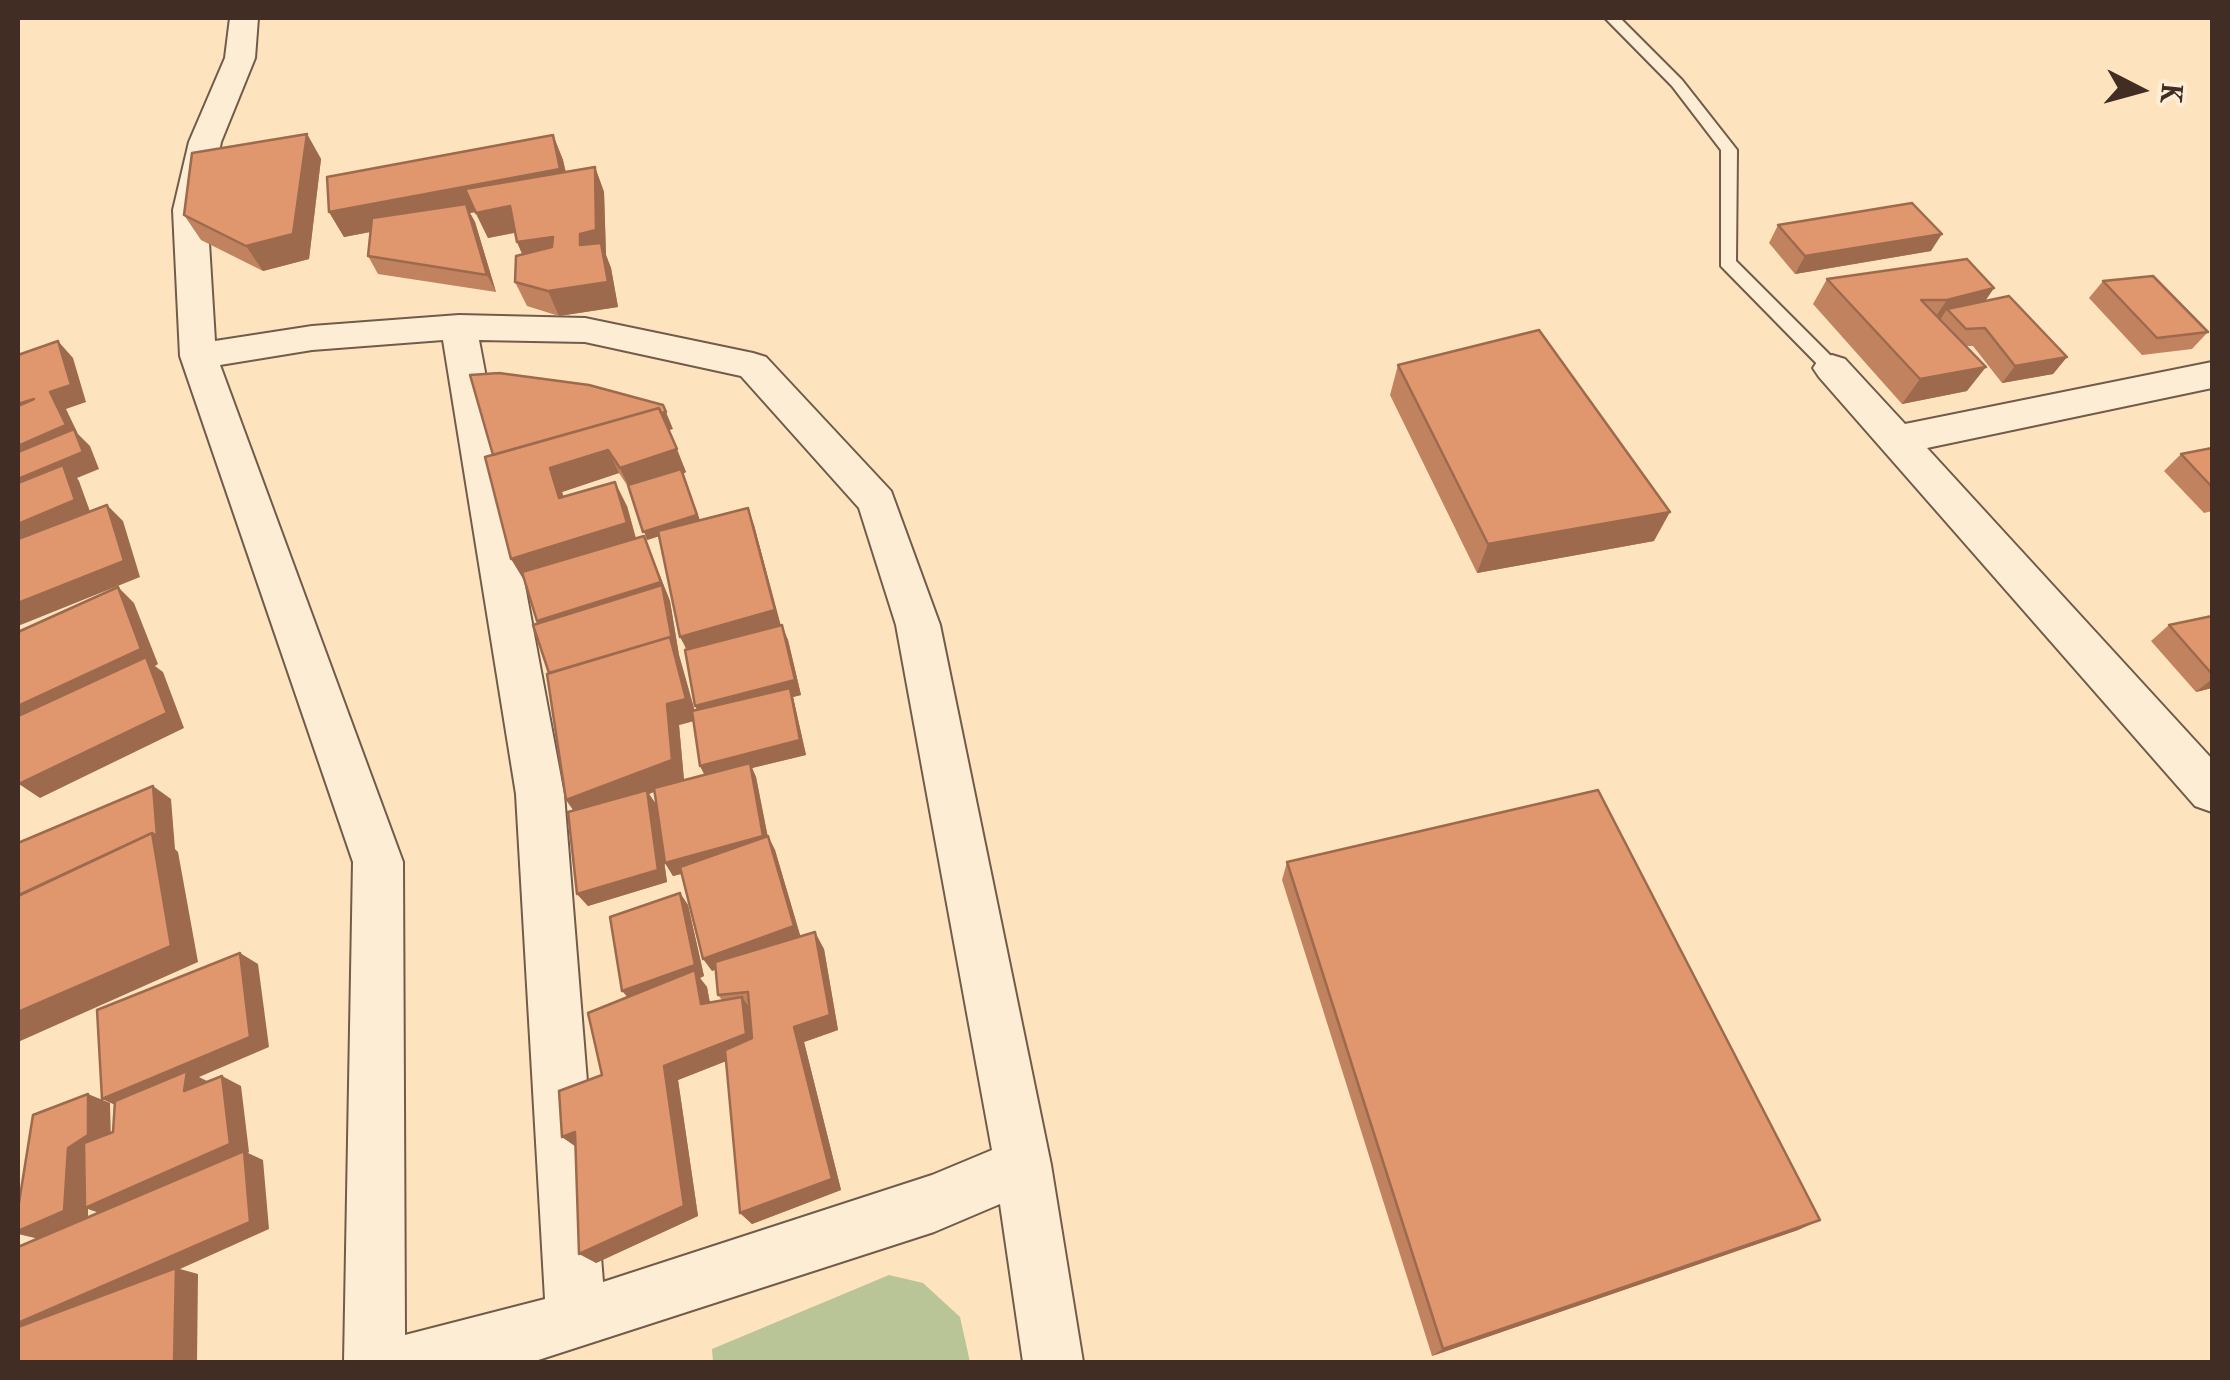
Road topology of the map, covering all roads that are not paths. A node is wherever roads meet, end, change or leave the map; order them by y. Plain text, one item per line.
1 (244, 18) edge
2 (1612, 18) edge
3 (459, 327) junction
4 (198, 356) junction
5 (1832, 368) joint
6 (2212, 375) edge
7 (1896, 440) junction
8 (2212, 791) edge
9 (1024, 1165) junction
10 (576, 1321) junction
11 (374, 1362) edge
12 (414, 1362) edge
13 (1053, 1362) edge

1 - 4 street
2 - 5 lane
3 - 4 street
3 - 9 street
3 - 10 street
4 - 11 street
5 - 7 street
6 - 7 street
7 - 8 street
9 - 10 street
9 - 13 street
10 - 12 street

